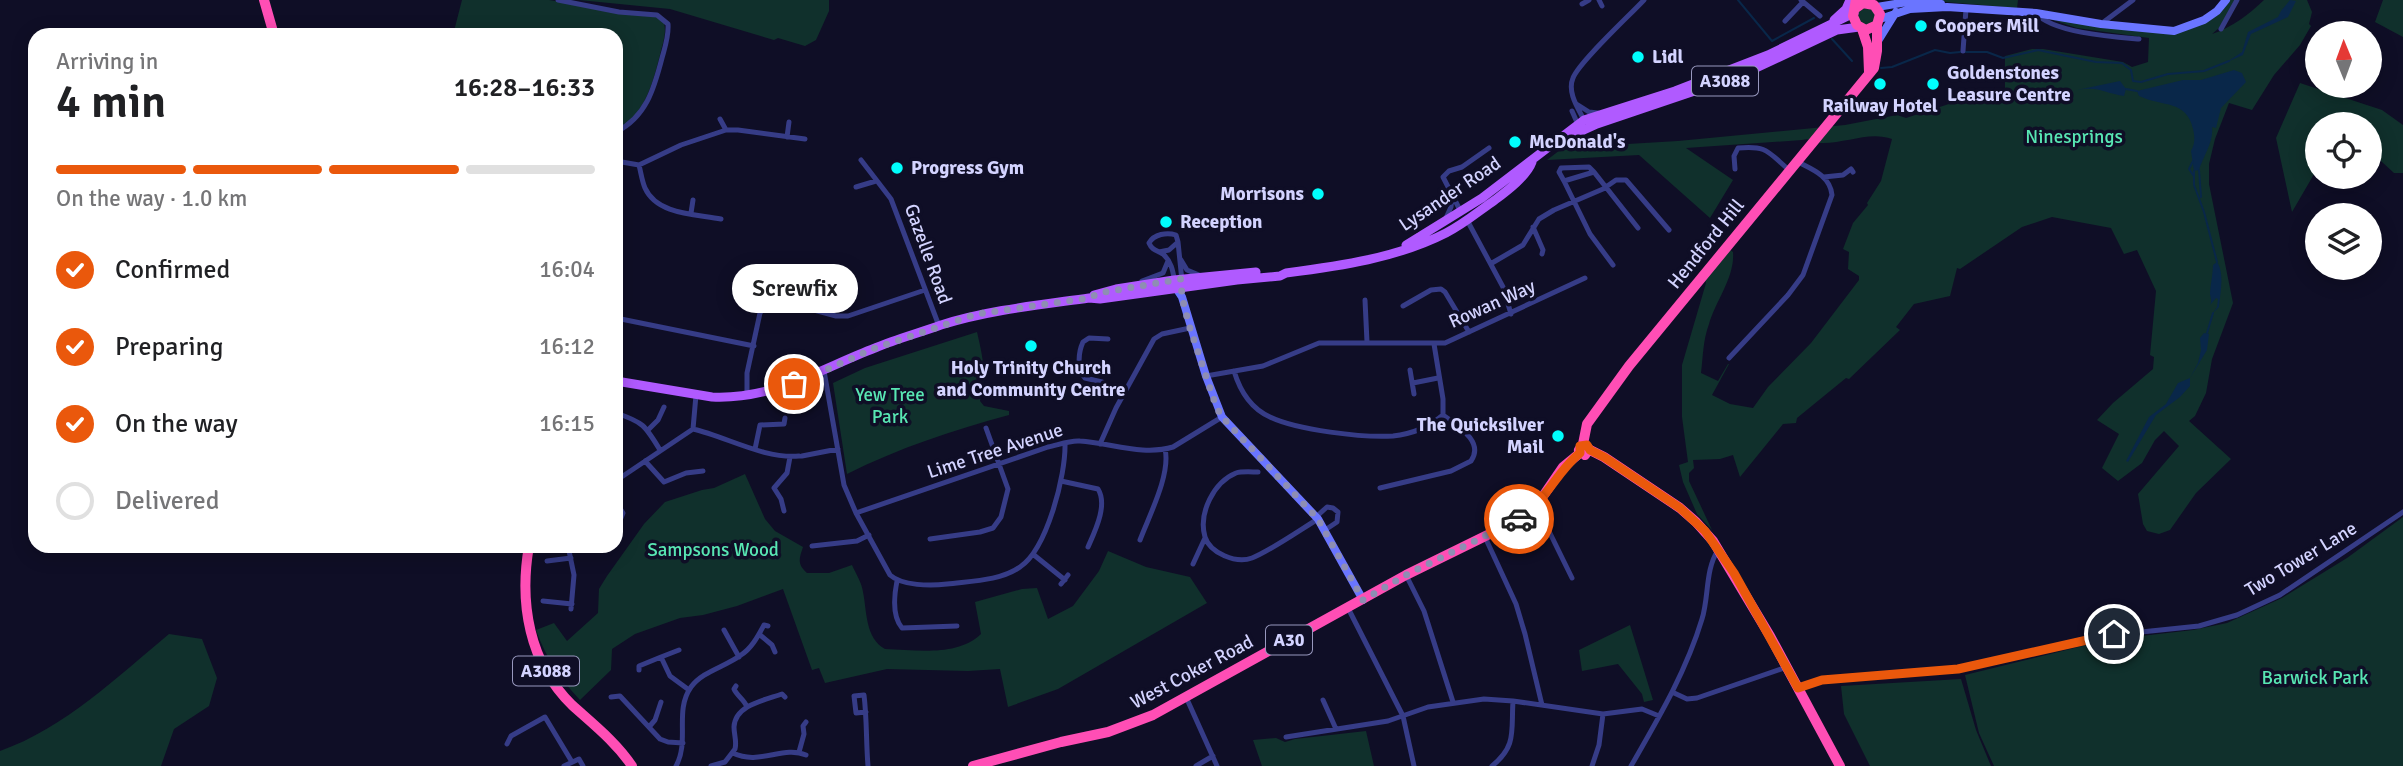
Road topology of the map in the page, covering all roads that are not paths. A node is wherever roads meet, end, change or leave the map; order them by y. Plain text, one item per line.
1 (264, 0) edge
2 (558, 0) edge
3 (1589, 0) edge
4 (1644, 0) edge
5 (2133, 0) edge
6 (2226, 0) edge
7 (2237, 0) edge
8 (1802, 1) edge
9 (1926, 2) edge
10 (1582, 4) dead end
11 (1874, 4) edge
12 (1854, 5) edge
13 (1966, 9) junction
14 (1896, 12) junction
15 (2036, 13) junction
16 (1779, 16) dead end
17 (1819, 16) dead end
18 (1879, 22) junction
19 (2101, 24) junction
20 (272, 28) edge
21 (1861, 28) junction
22 (2221, 29) dead end
23 (2139, 39) dead end
24 (1878, 41) junction
25 (1963, 51) dead end
26 (1869, 72) junction
27 (1575, 103) junction
28 (1607, 113) junction
29 (720, 119) dead end
30 (789, 122) dead end
31 (623, 128) edge
32 (1579, 129) junction
33 (726, 130) junction
34 (787, 137) junction
35 (805, 139) dead end
36 (1489, 148) dead end
37 (860, 160) dead end
38 (623, 163) edge
39 (1792, 165) junction
40 (639, 166) junction
41 (1735, 169) dead end
42 (1594, 172) junction
43 (1853, 172) dead end
44 (1824, 177) junction
45 (876, 181) junction
46 (1564, 181) junction
47 (856, 187) dead end
48 (1607, 187) junction
49 (1452, 195) junction
50 (693, 200) dead end
51 (1573, 202) junction
52 (691, 213) junction
53 (1464, 216) junction
54 (721, 219) dead end
55 (1440, 225) junction
56 (1533, 227) junction
57 (1638, 228) dead end
58 (1669, 230) dead end
59 (1178, 242) junction
60 (1158, 252) junction
61 (1542, 254) dead end
62 (1385, 255) junction
63 (1180, 257) junction
64 (1168, 260) junction
65 (1492, 263) junction
66 (1613, 265) dead end
67 (1286, 273) junction
68 (1204, 276) junction
69 (1585, 278) dead end
70 (1179, 286) junction
71 (1116, 289) junction
72 (925, 290) junction
73 (1089, 298) junction
74 (1364, 300) dead end
75 (1403, 306) dead end
76 (1511, 314) junction
77 (623, 319) edge
78 (939, 326) junction
79 (1190, 328) junction
80 (1469, 332) junction
81 (1104, 341) dead end
82 (1367, 342) junction
83 (1434, 344) junction
84 (754, 346) junction
85 (1729, 358) dead end
86 (1410, 370) dead end
87 (824, 371) junction
88 (1234, 371) junction
89 (1206, 376) junction
90 (1438, 378) junction
91 (623, 382) edge
92 (1413, 383) junction
93 (1124, 394) junction
94 (1414, 394) dead end
95 (696, 395) junction
96 (747, 396) junction
97 (664, 407) dead end
98 (1443, 415) junction
99 (623, 416) edge
100 (1222, 417) junction
101 (785, 424) dead end
102 (986, 428) dead end
103 (693, 429) junction
104 (648, 430) junction
105 (1065, 443) junction
106 (1100, 444) junction
107 (755, 449) junction
108 (838, 449) junction
109 (1165, 449) junction
110 (1584, 449) junction
111 (660, 450) junction
112 (790, 457) junction
113 (645, 461) junction
114 (1000, 463) junction
115 (704, 471) dead end
116 (1258, 472) dead end
117 (623, 474) edge
118 (1060, 481) junction
119 (664, 482) junction
120 (1380, 488) dead end
121 (667, 489) dead end
122 (1534, 508) junction
123 (784, 511) dead end
124 (2403, 512) edge
125 (623, 513) edge
126 (856, 513) junction
127 (630, 515) dead end
128 (1317, 518) junction
129 (1325, 530) junction
130 (869, 535) junction
131 (1485, 537) junction
132 (1205, 538) junction
133 (930, 539) dead end
134 (1140, 540) dead end
135 (812, 545) dead end
136 (1088, 547) dead end
137 (1718, 549) junction
138 (528, 553) edge
139 (570, 553) edge
140 (1034, 555) junction
141 (571, 558) junction
142 (547, 561) dead end
143 (1193, 564) dead end
144 (1406, 575) junction
145 (1572, 578) dead end
146 (1065, 580) dead end
147 (897, 581) junction
148 (1363, 600) junction
149 (543, 601) dead end
150 (1348, 608) junction
151 (764, 624) dead end
152 (957, 625) dead end
153 (724, 630) dead end
154 (759, 634) junction
155 (678, 650) dead end
156 (775, 652) dead end
157 (662, 657) junction
158 (739, 657) junction
159 (634, 660) dead end
160 (1787, 667) junction
161 (733, 688) dead end
162 (1798, 688) junction
163 (689, 690) junction
164 (1672, 692) junction
165 (783, 693) dead end
166 (611, 697) dead end
167 (1186, 697) junction
168 (1323, 700) dead end
169 (1513, 701) junction
170 (661, 702) dead end
171 (1453, 702) junction
172 (1542, 705) junction
173 (747, 707) junction
174 (866, 712) dead end
175 (1603, 715) junction
176 (1403, 716) junction
177 (1659, 716) junction
178 (802, 725) dead end
179 (649, 727) junction
180 (1336, 729) junction
181 (1286, 737) dead end
182 (683, 743) junction
183 (507, 744) dead end
184 (799, 752) junction
185 (733, 753) junction
186 (806, 755) dead end
187 (1213, 756) junction
188 (572, 762) junction
189 (677, 764) edge
190 (986, 765) edge
191 (1490, 765) edge
192 (564, 766) edge
193 (583, 766) edge
194 (632, 766) edge
195 (687, 766) edge
196 (711, 766) edge
197 (868, 766) edge
198 (973, 766) edge
199 (1196, 766) edge
200 (1217, 766) edge
201 (1414, 766) edge
202 (1592, 766) edge
203 (1631, 766) edge
204 (1840, 766) edge

1 - 20 highway
2 - 31 street
3 - 10 street
4 - 27 street
5 - 19 street
6 - 19 street
7 - 22 street
8 - 16 street
8 - 17 street
9 - 11 street
9 - 13 street
9 - 14 street
11 - 12 highway
11 - 18 highway
12 - 21 highway
12 - 28 main road, A3088
13 - 15 street
13 - 25 street
14 - 18 street
14 - 24 street
15 - 19 street
15 - 23 street
18 - 21 highway
18 - 24 highway, Hendford Hill / A30
21 - 26 highway
21 - 32 main road, A3088
24 - 26 highway, Hendford Hill / A30
26 - 39 highway, Hendford Hill / A30
27 - 28 street
27 - 32 street
27 - 32 street
28 - 32 main road, A3088
29 - 33 street
30 - 34 street
32 - 53 main road, Lysander Road / A3088
33 - 34 street
33 - 40 street
34 - 35 street
36 - 49 street
37 - 45 street, Gazelle Road
38 - 40 street
39 - 41 street
39 - 44 street
39 - 110 highway, Hendford Hill / A30
40 - 52 street
42 - 46 street
42 - 46 street
42 - 48 street
43 - 44 street
44 - 85 street
45 - 47 street
45 - 72 street, Gazelle Road
46 - 51 street
48 - 51 street
48 - 57 street
48 - 58 street
49 - 53 street
49 - 55 street
50 - 52 street
51 - 56 street
51 - 66 street
52 - 54 street
53 - 55 main road, Lysander Road / A3088
53 - 62 main road, Lysander Road / A3088
53 - 65 street
55 - 62 main road, Lysander Road / A3088
56 - 61 street
56 - 65 street
59 - 60 street
59 - 60 street
59 - 63 street
60 - 64 street
62 - 67 main road, Lysander Road / A3088
63 - 68 street
63 - 70 street
64 - 70 street
64 - 71 street
65 - 76 street
67 - 68 main road, Lysander Road / A3088
67 - 70 main road, Lysander Road / A3088
68 - 70 main road, Lysander Road / A3088
69 - 76 street, Rowan Way
70 - 71 main road, Lysander Road / A3088
70 - 73 main road, Lysander Road / A3088
70 - 79 street
71 - 73 main road, Lysander Road / A3088
72 - 78 street, Gazelle Road
72 - 84 street
73 - 78 main road, Lysander Road / A3088
74 - 82 street
75 - 80 street
76 - 80 street, Rowan Way
77 - 84 street
78 - 87 main road, Lysander Road / A3088
79 - 89 street
79 - 93 street
80 - 83 street, Rowan Way
81 - 93 street
82 - 83 street, Rowan Way
82 - 88 street, Rowan Way
83 - 90 street
84 - 96 street
86 - 92 street
87 - 96 main road, Lysander Road / A3088
87 - 108 street
88 - 89 street, Rowan Way
88 - 98 street
89 - 100 street
90 - 92 street
90 - 98 street
91 - 95 main road, Lysander Road / A3088
92 - 94 street
93 - 106 street
95 - 96 main road, Lysander Road / A3088
95 - 103 street
97 - 104 street
98 - 120 street
99 - 104 street
100 - 109 street, Lime Tree Avenue
100 - 128 street
101 - 107 street
102 - 114 street
103 - 107 street
103 - 111 street
104 - 111 street
105 - 106 street, Lime Tree Avenue
105 - 114 street, Lime Tree Avenue
105 - 118 street
106 - 109 street, Lime Tree Avenue
107 - 112 street
108 - 112 street
108 - 126 street
109 - 134 street
110 - 122 highway, West Coker Road / A30
110 - 137 highway
111 - 113 street
112 - 123 street
113 - 117 street
113 - 119 street
114 - 126 street, Lime Tree Avenue
114 - 133 street
115 - 119 street
116 - 132 street
118 - 136 street
118 - 140 street
119 - 121 street
122 - 131 highway, West Coker Road / A30
122 - 145 street
124 - 162 street, Two Tower Lane
125 - 127 street
126 - 130 street
128 - 129 street
128 - 129 street
128 - 132 street
129 - 148 street
130 - 135 street
130 - 147 street
131 - 144 highway, West Coker Road / A30
131 - 172 street
132 - 143 street
137 - 160 highway
137 - 164 street
138 - 194 highway, A3088
139 - 141 street
140 - 146 street
140 - 147 street
141 - 142 street
141 - 149 street
144 - 148 highway, West Coker Road / A30
144 - 171 street
147 - 152 street
148 - 150 highway, West Coker Road / A30
150 - 167 highway, West Coker Road / A30
150 - 176 street
151 - 154 street
153 - 158 street
154 - 156 street
154 - 158 street
155 - 157 street
157 - 159 street
157 - 163 street
158 - 163 street
160 - 162 highway
160 - 164 street
161 - 173 street
162 - 204 highway
163 - 182 street
164 - 177 street
165 - 173 street
166 - 179 street
167 - 187 street
167 - 190 highway, West Coker Road / A30
168 - 180 street
169 - 171 street
169 - 172 street
169 - 191 street
170 - 179 street
171 - 176 street
172 - 175 street
173 - 185 street
174 - 197 street
175 - 177 street
175 - 202 street
176 - 180 street
176 - 201 street
177 - 203 street
178 - 184 street
179 - 182 street
180 - 181 street
182 - 189 street
183 - 188 street
184 - 185 street
184 - 186 street
185 - 196 street
187 - 199 street
187 - 200 street
188 - 192 street
188 - 193 street
189 - 195 street
190 - 198 highway, West Coker Road / A30

